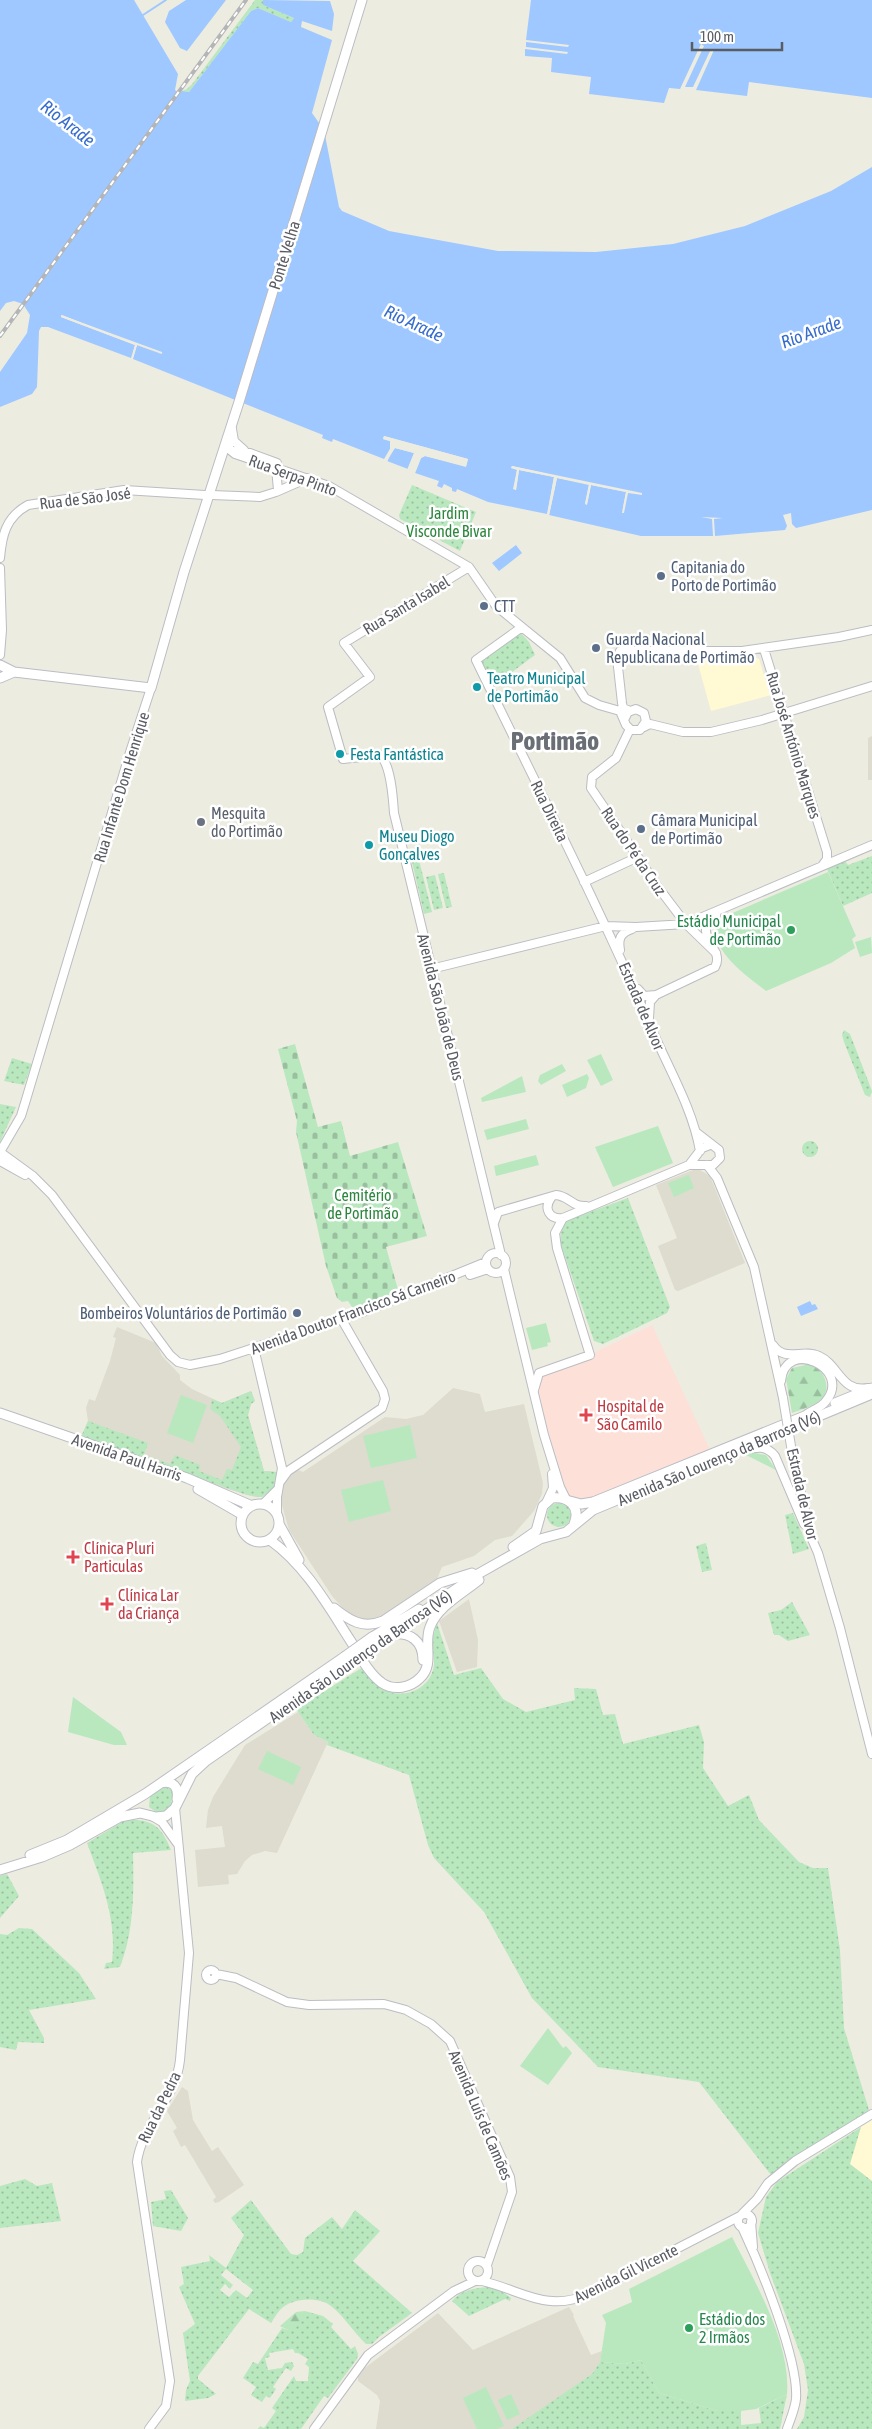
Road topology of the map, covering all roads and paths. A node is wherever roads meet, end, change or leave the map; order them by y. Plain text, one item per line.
1 (362, 0) edge
2 (233, 419) junction
3 (228, 438) junction
4 (232, 451) junction
5 (246, 455) junction
6 (218, 466) junction
7 (276, 468) junction
8 (291, 469) junction
9 (310, 478) junction
10 (290, 485) junction
11 (275, 492) junction
12 (395, 525) junction
13 (0, 558) edge
14 (469, 567) junction
15 (0, 568) edge
16 (522, 627) junction
17 (872, 630) edge
18 (764, 649) junction
19 (0, 650) edge
20 (0, 665) edge
21 (14, 672) junction
22 (0, 677) edge
23 (872, 686) edge
24 (151, 688) junction
25 (630, 711) junction
26 (783, 713) junction
27 (625, 718) junction
28 (644, 727) junction
29 (630, 729) junction
30 (383, 758) joint
31 (824, 841) junction
32 (872, 845) edge
33 (638, 857) junction
34 (845, 857) junction
35 (822, 866) junction
36 (584, 882) junction
37 (729, 908) junction
38 (686, 924) junction
39 (606, 926) junction
40 (636, 927) junction
41 (716, 953) junction
42 (622, 959) junction
43 (431, 968) junction
44 (630, 976) junction
45 (656, 995) junction
46 (653, 1032) junction
47 (696, 1131) junction
48 (710, 1145) junction
49 (0, 1152) edge
50 (700, 1153) junction
51 (0, 1161) edge
52 (718, 1161) junction
53 (689, 1165) junction
54 (706, 1165) junction
55 (717, 1178) junction
56 (45, 1188) junction
57 (551, 1198) junction
58 (569, 1201) junction
59 (489, 1204) junction
60 (595, 1204) junction
61 (498, 1212) junction
62 (564, 1218) junction
63 (495, 1230) junction
64 (497, 1254) junction
65 (487, 1266) junction
66 (502, 1271) junction
67 (343, 1321) junction
68 (772, 1343) junction
69 (254, 1350) junction
70 (525, 1355) junction
71 (528, 1367) junction
72 (541, 1372) junction
73 (781, 1385) junction
74 (872, 1388) edge
75 (533, 1394) junction
76 (872, 1394) edge
77 (0, 1413) edge
78 (798, 1418) junction
79 (0, 1419) edge
80 (544, 1435) junction
81 (732, 1453) junction
82 (281, 1461) junction
83 (297, 1465) junction
84 (279, 1485) junction
85 (568, 1500) junction
86 (547, 1502) junction
87 (263, 1504) junction
88 (252, 1506) junction
89 (277, 1514) junction
90 (541, 1514) junction
91 (243, 1515) junction
92 (279, 1524) junction
93 (571, 1528) junction
94 (562, 1533) junction
95 (811, 1537) junction
96 (270, 1540) junction
97 (510, 1555) junction
98 (472, 1573) junction
99 (334, 1608) junction
100 (392, 1634) junction
101 (373, 1641) junction
102 (345, 1661) junction
103 (872, 1754) edge
104 (160, 1783) junction
105 (145, 1794) junction
106 (176, 1806) junction
107 (150, 1815) junction
108 (177, 1844) junction
109 (0, 1864) edge
110 (0, 1870) edge
111 (189, 1975) junction
112 (872, 2114) edge
113 (757, 2199) junction
114 (741, 2215) junction
115 (751, 2221) junction
116 (741, 2227) junction
117 (719, 2228) junction
118 (494, 2244) junction
119 (753, 2251) junction
120 (478, 2261) junction
121 (487, 2265) junction
122 (468, 2272) junction
123 (481, 2279) junction
124 (454, 2291) junction
125 (149, 2429) edge
126 (314, 2429) edge
127 (787, 2429) edge

1 - 2 main road, Ponte Velha
2 - 3 main road, Rua Infante Dom Henrique
2 - 5 street
3 - 4 street
3 - 6 main road, Rua Infante Dom Henrique
4 - 5 street
4 - 6 street
5 - 7 street, Rua Serpa Pinto
5 - 8 street, Rua Serpa Pinto
6 - 24 main road, Rua Infante Dom Henrique
7 - 8 street
7 - 8 street, Rua Serpa Pinto
7 - 11 street
8 - 9 street, Rua Serpa Pinto
8 - 10 street
8 - 12 street, Rua Serpa Pinto
9 - 10 street, Rua de São José
9 - 12 street, Rua Serpa Pinto
10 - 11 street, Rua de São José
11 - 13 street, Rua de São José
12 - 14 street, Rua Serpa Pinto
14 - 16 street, Rua Serpa Pinto
14 - 30 street, Rua Santa Isabel
15 - 19 street
16 - 27 street, Rua Serpa Pinto
16 - 36 street, Rua Direita
17 - 18 street
18 - 25 street
18 - 26 street, Rua José António Marques
20 - 21 main road
20 - 22 main road
21 - 22 main road
21 - 24 main road
23 - 26 street
24 - 49 street, Rua Infante Dom Henrique
25 - 27 street
25 - 28 street
26 - 28 street
26 - 31 street, Rua José António Marques
27 - 29 street
28 - 29 street
29 - 33 street, Rua do Pé da Cruz
30 - 43 street, Avenida São João de Deus
31 - 34 street, Rua José António Marques
31 - 35 street, Rua José António Marques
32 - 34 street
33 - 36 street
33 - 38 street, Rua do Pé da Cruz
34 - 35 street
35 - 37 street
36 - 39 street, Estrada de Alvor
37 - 38 street
37 - 41 street
38 - 40 street
38 - 41 street, Rua do Pé da Cruz
39 - 40 street
39 - 42 street, Estrada de Alvor
39 - 43 street
40 - 42 street
41 - 45 street
42 - 44 street, Estrada de Alvor
43 - 59 street, Avenida São João de Deus
44 - 45 street
44 - 46 street, Estrada de Alvor
45 - 46 street
46 - 47 street, Estrada de Alvor
47 - 48 street
47 - 50 street
48 - 50 street
48 - 52 street
49 - 56 street, Avenida Doutor Francisco Sá Carneiro
50 - 53 street
50 - 54 street
51 - 56 street, Avenida Doutor Francisco Sá Carneiro
52 - 54 street
52 - 55 street
53 - 54 street
53 - 60 street
54 - 55 street
55 - 68 street, Estrada de Alvor
56 - 69 street, Avenida Doutor Francisco Sá Carneiro
57 - 58 street
57 - 61 street
57 - 62 street
58 - 60 street
58 - 62 street
59 - 61 street
59 - 63 street, Avenida São João de Deus
60 - 62 street
61 - 63 street
62 - 72 street
63 - 64 street, Avenida São João de Deus
64 - 65 street
64 - 66 street
65 - 66 street
65 - 67 street, Avenida Doutor Francisco Sá Carneiro
66 - 70 street
67 - 69 street, Avenida Doutor Francisco Sá Carneiro
67 - 83 street
68 - 73 street, Estrada de Alvor
68 - 74 street
69 - 82 street
70 - 71 street
70 - 72 street
71 - 72 street
71 - 75 street
72 - 75 street
73 - 78 street
73 - 95 street, Estrada de Alvor, bridge
74 - 78 main road, Avenida São Lourenço da Barrosa (V6)
75 - 80 street
76 - 81 main road, Avenida São Lourenço da Barrosa (V6)
77 - 88 main road, Avenida Paul Harris
78 - 85 main road, Avenida São Lourenço da Barrosa (V6)
79 - 91 main road, Avenida Paul Harris
80 - 85 street
80 - 86 street
81 - 93 main road, Avenida São Lourenço da Barrosa (V6)
81 - 95 street
82 - 83 street
82 - 84 street
83 - 84 street
84 - 87 street
84 - 89 street
85 - 86 main road, Avenida São Lourenço da Barrosa (V6)
85 - 93 main road
86 - 90 main road, Avenida São Lourenço da Barrosa (V6)
87 - 88 main road
87 - 89 main road
88 - 91 main road
89 - 92 main road
90 - 94 main road
90 - 98 main road, Avenida São Lourenço da Barrosa (V6)
91 - 96 main road
92 - 96 main road
92 - 99 main road
93 - 94 main road, Avenida São Lourenço da Barrosa (V6)
94 - 97 main road, Avenida São Lourenço da Barrosa (V6)
95 - 103 street, Estrada de Alvor
96 - 97 main road
97 - 100 main road, Avenida São Lourenço da Barrosa (V6)
98 - 99 main road
98 - 101 main road, Avenida São Lourenço da Barrosa (V6)
99 - 100 main road
100 - 101 main road, Avenida São Lourenço da Barrosa (V6)
101 - 102 main road, Avenida São Lourenço da Barrosa (V6), bridge
102 - 104 main road, Avenida São Lourenço da Barrosa (V6)
102 - 106 main road, Avenida São Lourenço da Barrosa (V6)
104 - 105 main road, Avenida São Lourenço da Barrosa (V6)
104 - 106 main road
105 - 107 main road
105 - 109 main road, Avenida São Lourenço da Barrosa (V6)
106 - 107 main road
106 - 108 street, Rua da Pedra
107 - 108 street
107 - 110 main road
108 - 111 street, Rua da Pedra
111 - 118 street, Avenida Luís de Camões
111 - 125 street, Rua da Pedra
112 - 113 street
113 - 114 street, Avenida Gil Vicente
113 - 115 street
114 - 115 street
114 - 116 street
114 - 117 street, Avenida Gil Vicente
115 - 116 street
115 - 119 street
116 - 117 street
116 - 119 street
117 - 123 street, Avenida Gil Vicente
118 - 120 street
118 - 121 street, Avenida Luís de Camões
119 - 127 street
120 - 121 street
120 - 122 street
121 - 123 street
122 - 123 street
122 - 124 street
123 - 124 street
124 - 126 street

